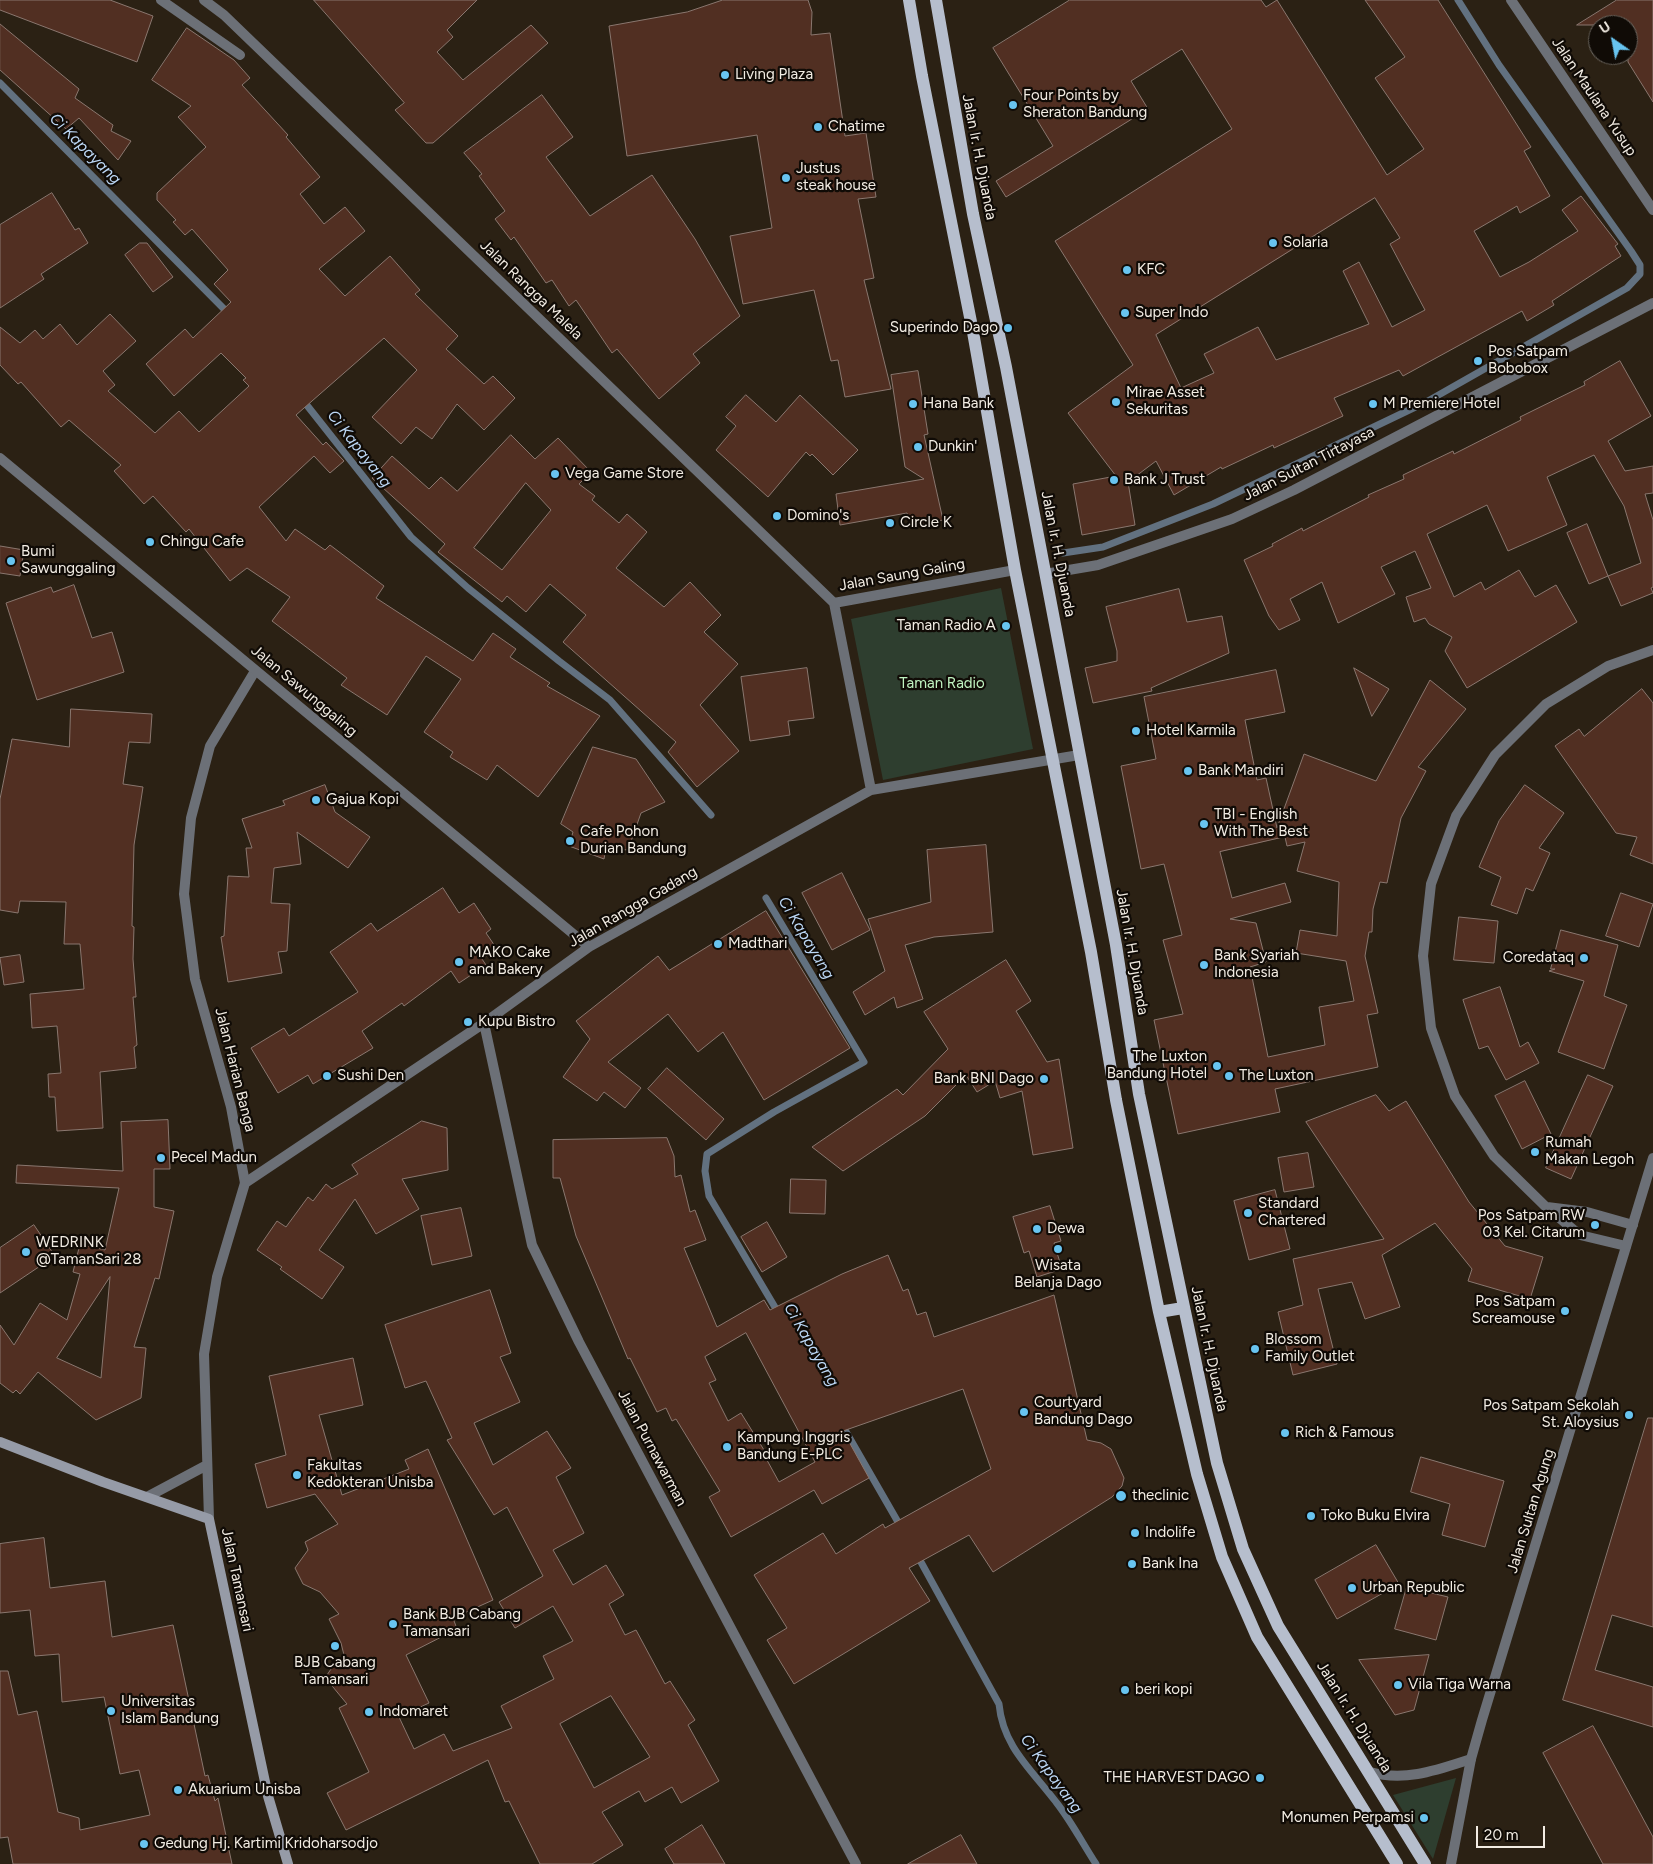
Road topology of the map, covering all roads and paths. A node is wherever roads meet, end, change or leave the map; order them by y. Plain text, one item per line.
1 (160, 0) edge
2 (204, 0) edge
3 (909, 0) edge
4 (936, 0) edge
5 (1511, 0) edge
6 (240, 55) dead end
7 (1653, 210) edge
8 (1653, 303) edge
9 (0, 458) edge
10 (1015, 570) junction
11 (1045, 574) junction
12 (834, 603) junction
13 (1653, 650) edge
14 (255, 671) junction
15 (1079, 754) junction
16 (1052, 759) junction
17 (871, 790) junction
18 (589, 947) junction
19 (484, 1023) junction
20 (1653, 1158) edge
21 (245, 1184) junction
22 (1546, 1207) junction
23 (1633, 1225) junction
24 (1626, 1246) junction
25 (1183, 1308) junction
26 (1159, 1312) junction
27 (0, 1442) edge
28 (207, 1465) junction
29 (147, 1497) junction
30 (209, 1519) junction
31 (1243, 1549) junction
32 (1222, 1557) junction
33 (1471, 1759) junction
34 (1370, 1772) junction
35 (288, 1864) edge
36 (856, 1864) edge
37 (1397, 1864) edge
38 (1425, 1864) edge
39 (1451, 1864) edge

1 - 6 street
2 - 12 street, Jalan Rangga Malela
3 - 10 main road
4 - 11 main road, Jalan Ir. H. Djuanda
5 - 7 street, Jalan Maulana Yusup
8 - 11 street, Jalan Sultan Tirtayasa
9 - 14 street, Jalan Sawunggaling
10 - 12 street, Jalan Saung Galing
10 - 16 main road
11 - 15 main road, Jalan Ir. H. Djuanda
12 - 17 street, Jalan Saung Galing
13 - 22 street
14 - 18 street, Jalan Sawunggaling
14 - 21 street, Jalan Harian Banga
15 - 16 street, Jalan Rangga Gadang
15 - 25 main road, Jalan Ir. H. Djuanda
16 - 17 street, Jalan Rangga Gadang
16 - 26 main road
17 - 18 street, Jalan Rangga Gadang
18 - 19 street, Jalan Rangga Gadang
19 - 21 street, Jalan Rangga Gadang
19 - 36 street, Jalan Purnawarman
20 - 23 street, Jalan Sultan Agung
21 - 28 street, Jalan Harian Banga
22 - 23 street
22 - 24 street
23 - 24 street, Jalan Sultan Agung
24 - 33 street, Jalan Sultan Agung
25 - 26 main road
25 - 31 main road, Jalan Ir. H. Djuanda
26 - 32 main road
27 - 29 main road, Jalan Tamansari
28 - 29 street
28 - 30 street, Jalan Harian Banga
29 - 30 main road, Jalan Tamansari
30 - 35 main road, Jalan Tamansari
31 - 32 main road
31 - 34 main road, Jalan Ir. H. Djuanda
32 - 37 main road
33 - 34 street
33 - 39 street, Jalan Sultan Agung
34 - 38 main road, Jalan Ir. H. Djuanda

